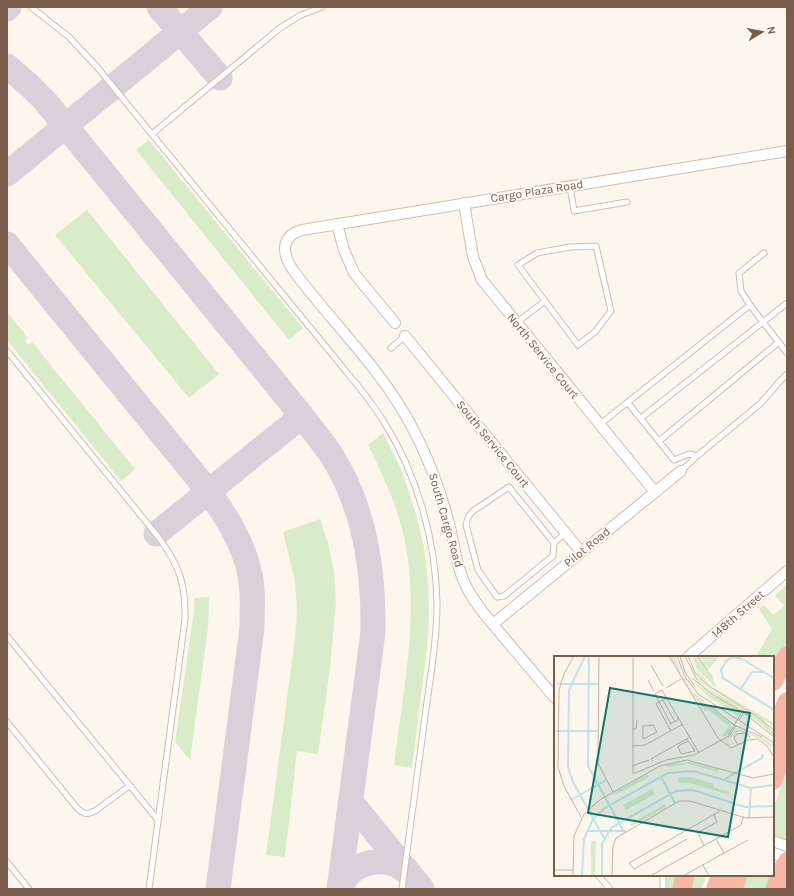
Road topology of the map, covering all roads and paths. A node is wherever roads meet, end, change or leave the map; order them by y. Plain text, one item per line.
1 (31, 7) edge
2 (322, 7) edge
3 (152, 134) junction
4 (787, 151) edge
5 (570, 186) junction
6 (626, 202) dead end
7 (464, 203) junction
8 (337, 224) junction
9 (289, 237) joint
10 (764, 253) dead end
11 (545, 301) junction
12 (787, 303) edge
13 (750, 305) junction
14 (763, 322) junction
15 (516, 323) junction
16 (395, 324) dead end
17 (405, 336) joint
18 (779, 342) junction
19 (391, 348) dead end
20 (7, 351) edge
21 (787, 353) edge
22 (787, 374) edge
23 (628, 403) junction
24 (641, 418) junction
25 (599, 426) junction
26 (659, 441) junction
27 (697, 456) junction
28 (681, 470) joint
29 (654, 492) junction
30 (565, 533) junction
31 (554, 543) junction
32 (581, 552) junction
33 (787, 571) edge
34 (493, 624) junction
35 (7, 636) edge
36 (689, 656) edge
37 (787, 656) edge
38 (774, 679) edge
39 (554, 697) edge
40 (787, 702) edge
41 (7, 722) edge
42 (774, 736) edge
43 (787, 742) edge
44 (774, 777) edge
45 (129, 786) junction
46 (158, 820) junction
47 (781, 856) edge
48 (7, 862) edge
49 (599, 876) edge
50 (663, 876) edge
51 (685, 876) edge
52 (721, 876) edge
53 (738, 876) edge
54 (29, 889) edge
55 (149, 889) edge
56 (402, 889) edge
57 (610, 889) edge
58 (663, 889) edge
59 (682, 889) edge
60 (716, 889) edge
61 (733, 889) edge
62 (775, 889) edge

1 - 3 lane
2 - 3 lane
3 - 56 lane
4 - 5 street, Cargo Plaza Road
5 - 6 lane
5 - 7 street, Cargo Plaza Road
7 - 8 street, Cargo Plaza Road
7 - 15 street, North Service Court
8 - 9 street, Cargo Plaza Road
8 - 16 street
9 - 34 street, South Cargo Road
10 - 13 lane
11 - 11 lane
11 - 15 lane
12 - 14 lane
13 - 14 lane
13 - 23 lane
14 - 18 lane
14 - 24 lane
15 - 25 street, North Service Court
17 - 19 lane
17 - 30 street, South Service Court
18 - 21 lane
18 - 26 lane
20 - 46 lane
22 - 27 lane
23 - 24 lane
23 - 25 lane
24 - 26 lane
25 - 29 street, North Service Court
26 - 27 lane
27 - 28 lane
28 - 29 street, Pilot Road
29 - 32 street, Pilot Road
30 - 31 lane
30 - 32 street, South Service Court
31 - 31 lane
32 - 34 street, Pilot Road
33 - 36 street, 148th Street
34 - 39 street, South Cargo Road
35 - 45 lane
37 - 38 highway
40 - 42 highway
41 - 45 lane
43 - 44 highway
45 - 46 lane
46 - 55 lane
47 - 62 highway
48 - 54 lane
49 - 57 lane
50 - 58 lane
51 - 59 highway
52 - 60 highway
53 - 61 highway

